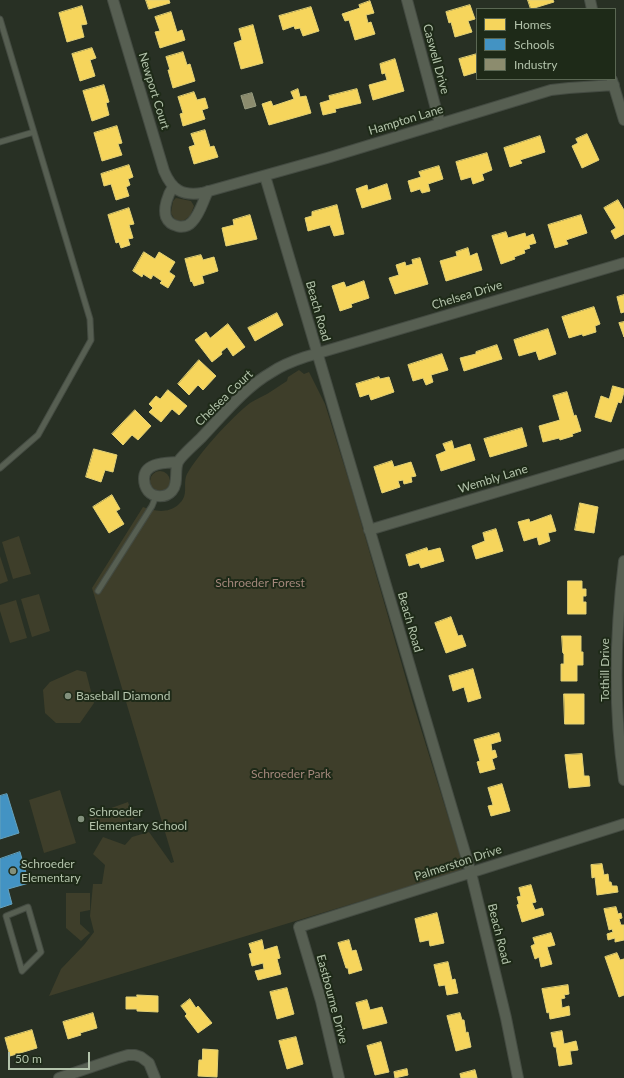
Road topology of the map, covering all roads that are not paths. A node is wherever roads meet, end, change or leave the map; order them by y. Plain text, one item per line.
1 (113, 0) edge
2 (407, 0) edge
3 (0, 19) edge
4 (613, 82) edge
5 (624, 120) edge
6 (440, 124) junction
7 (34, 132) junction
8 (0, 142) edge
9 (265, 176) junction
10 (173, 187) junction
11 (208, 191) junction
12 (624, 263) edge
13 (317, 354) junction
14 (624, 454) edge
15 (178, 462) junction
16 (0, 468) edge
17 (156, 496) junction
18 (369, 530) junction
19 (624, 561) edge
20 (98, 591) dead end
21 (624, 780) edge
22 (624, 824) edge
23 (471, 873) junction
24 (299, 927) joint
25 (22, 971) joint
26 (59, 1078) edge
27 (155, 1078) edge
28 (339, 1078) edge
29 (518, 1078) edge

1 - 10 street, Newport Court
2 - 6 street, Caswell Drive
3 - 7 lane
4 - 5 street
4 - 6 street, Hampton Lane
6 - 9 street, Hampton Lane
7 - 8 lane
7 - 16 lane
9 - 11 street, Hampton Lane
9 - 13 street, Beach Road
10 - 11 street, Hampton Lane
10 - 11 street
12 - 13 street, Chelsea Drive
13 - 15 street, Chelsea Court
13 - 18 street, Beach Road
14 - 18 street, Wembly Lane
15 - 17 street
15 - 17 street
17 - 20 lane
18 - 23 street, Beach Road
19 - 21 street, Tothill Drive
22 - 23 street, Palmerston Drive
23 - 24 street, Palmerston Drive
23 - 29 street, Beach Road
24 - 28 street, Eastbourne Drive
25 - 25 lane
26 - 27 street

